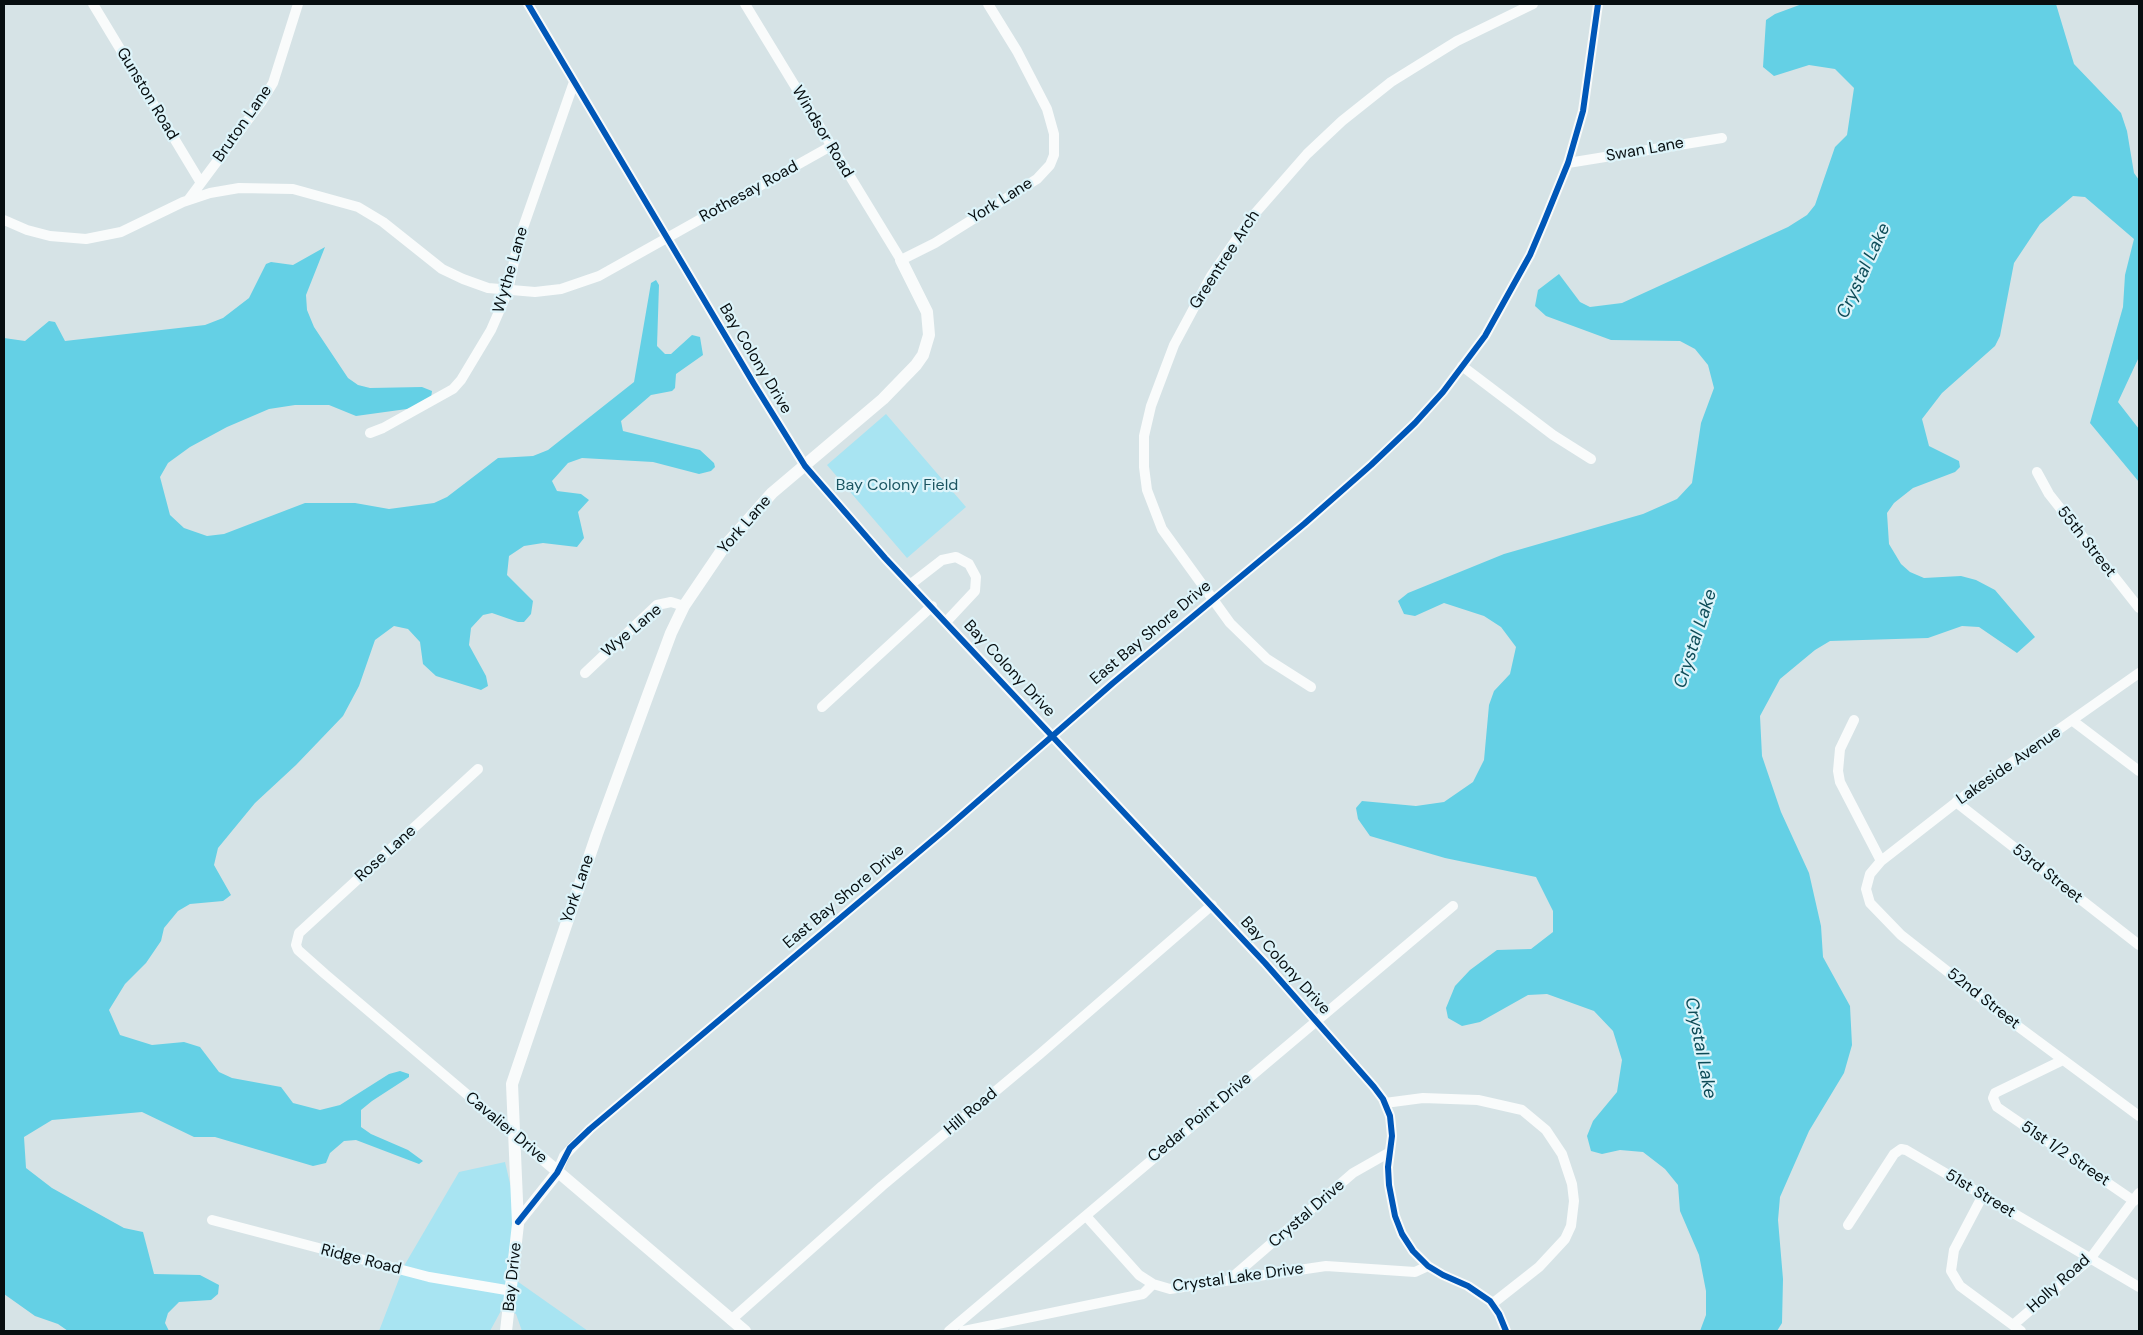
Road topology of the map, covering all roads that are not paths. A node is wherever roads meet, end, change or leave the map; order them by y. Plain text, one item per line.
1 (93, 4) edge
2 (298, 4) edge
3 (528, 4) edge
4 (745, 4) edge
5 (988, 4) edge
6 (1533, 4) edge
7 (1598, 4) edge
8 (574, 82) junction
9 (1722, 138) dead end
10 (831, 146) junction
11 (1568, 163) junction
12 (201, 183) junction
13 (189, 199) junction
14 (4, 220) edge
15 (667, 238) junction
16 (901, 260) junction
17 (508, 291) junction
18 (1462, 366) junction
19 (370, 433) dead end
20 (1592, 459) dead end
21 (805, 466) junction
22 (2037, 472) dead end
23 (910, 584) junction
24 (1212, 599) junction
25 (684, 606) junction
26 (932, 606) junction
27 (2139, 608) edge
28 (946, 622) junction
29 (585, 673) dead end
30 (2139, 673) edge
31 (1311, 687) dead end
32 (822, 707) dead end
33 (1854, 720) dead end
34 (2073, 721) junction
35 (1052, 735) junction
36 (478, 769) dead end
37 (2139, 771) edge
38 (1956, 802) junction
39 (1881, 861) junction
40 (1212, 905) junction
41 (1453, 906) dead end
42 (296, 940) joint
43 (2139, 945) edge
44 (1316, 1020) junction
45 (2063, 1060) junction
46 (1385, 1103) junction
47 (2139, 1116) edge
48 (516, 1136) junction
49 (1390, 1152) junction
50 (557, 1172) junction
51 (1983, 1195) junction
52 (2136, 1197) edge
53 (1086, 1216) junction
54 (212, 1220) dead end
55 (518, 1222) junction
56 (1848, 1225) dead end
57 (2090, 1259) junction
58 (1428, 1266) junction
59 (1228, 1281) junction
60 (1154, 1284) junction
61 (2139, 1287) edge
62 (512, 1291) junction
63 (1492, 1304) junction
64 (731, 1320) junction
65 (2017, 1328) edge
66 (506, 1331) edge
67 (745, 1331) edge
68 (949, 1331) edge
69 (964, 1331) edge
70 (1506, 1331) edge

1 - 12 street, Gunston Road
2 - 12 street, Bruton Lane
3 - 8 street, Bay Colony Drive
4 - 10 street, Windsor Road
5 - 16 street, York Lane
6 - 24 street, Greentree Arch
7 - 11 street, East Bay Shore Drive
8 - 15 street, Bay Colony Drive
8 - 17 street, Wythe Lane
9 - 11 street, Swan Lane
10 - 15 street, Rothesay Road
10 - 16 street, Windsor Road
11 - 18 street, East Bay Shore Drive
12 - 13 street, Bruton Lane
13 - 14 street
13 - 17 street, Rothesay Road
15 - 17 street, Rothesay Road
15 - 21 street, Bay Colony Drive
16 - 21 street, York Lane
17 - 19 street, Wythe Lane
18 - 20 street
18 - 24 street, East Bay Shore Drive
21 - 23 street, Bay Colony Drive
21 - 25 street, York Lane
22 - 27 street, 55th Street
23 - 26 street, Bay Colony Drive
23 - 28 street
24 - 31 street, Greentree Arch
24 - 35 street, East Bay Shore Drive
25 - 29 street, Wye Lane
25 - 48 street, York Lane
26 - 28 street, Bay Colony Drive
26 - 32 street
28 - 35 street, Bay Colony Drive
30 - 34 street, Lakeside Avenue
33 - 39 street
34 - 37 street
34 - 38 street, Lakeside Avenue
35 - 40 street, Bay Colony Drive
35 - 50 street, East Bay Shore Drive
36 - 42 street, Rose Lane
38 - 39 street, Lakeside Avenue
38 - 43 street, 53rd Street
39 - 45 street, 52nd Street
40 - 44 street, Bay Colony Drive
40 - 64 street, Hill Road
41 - 44 street, Cedar Point Drive
42 - 48 street, Cavalier Drive
44 - 46 street, Bay Colony Drive
44 - 53 street, Cedar Point Drive
45 - 47 street, 52nd Street
45 - 52 street, 51st 1/2 Street
46 - 49 street, Bay Colony Drive
46 - 63 street
48 - 50 street, Cavalier Drive
48 - 55 street, Bay Drive
49 - 58 street, Bay Colony Drive
49 - 59 street, Crystal Drive
50 - 55 street, Bay Drive
50 - 64 street, Cavalier Drive
51 - 56 street, 51st Street
51 - 57 street, 51st Street
51 - 65 street
52 - 57 street, Holly Road
53 - 60 street
53 - 68 street, Cedar Point Drive
54 - 62 street, Ridge Road
55 - 62 street, Bay Drive
57 - 61 street, 51st Street
57 - 65 street, Holly Road
58 - 59 street, Crystal Lake Drive
58 - 63 street, Bay Colony Drive
59 - 60 street, Crystal Lake Drive
60 - 69 street, Crystal Lake Drive
62 - 66 street, Bay Drive
63 - 70 street, Bay Colony Drive
64 - 67 street, Cavalier Drive

